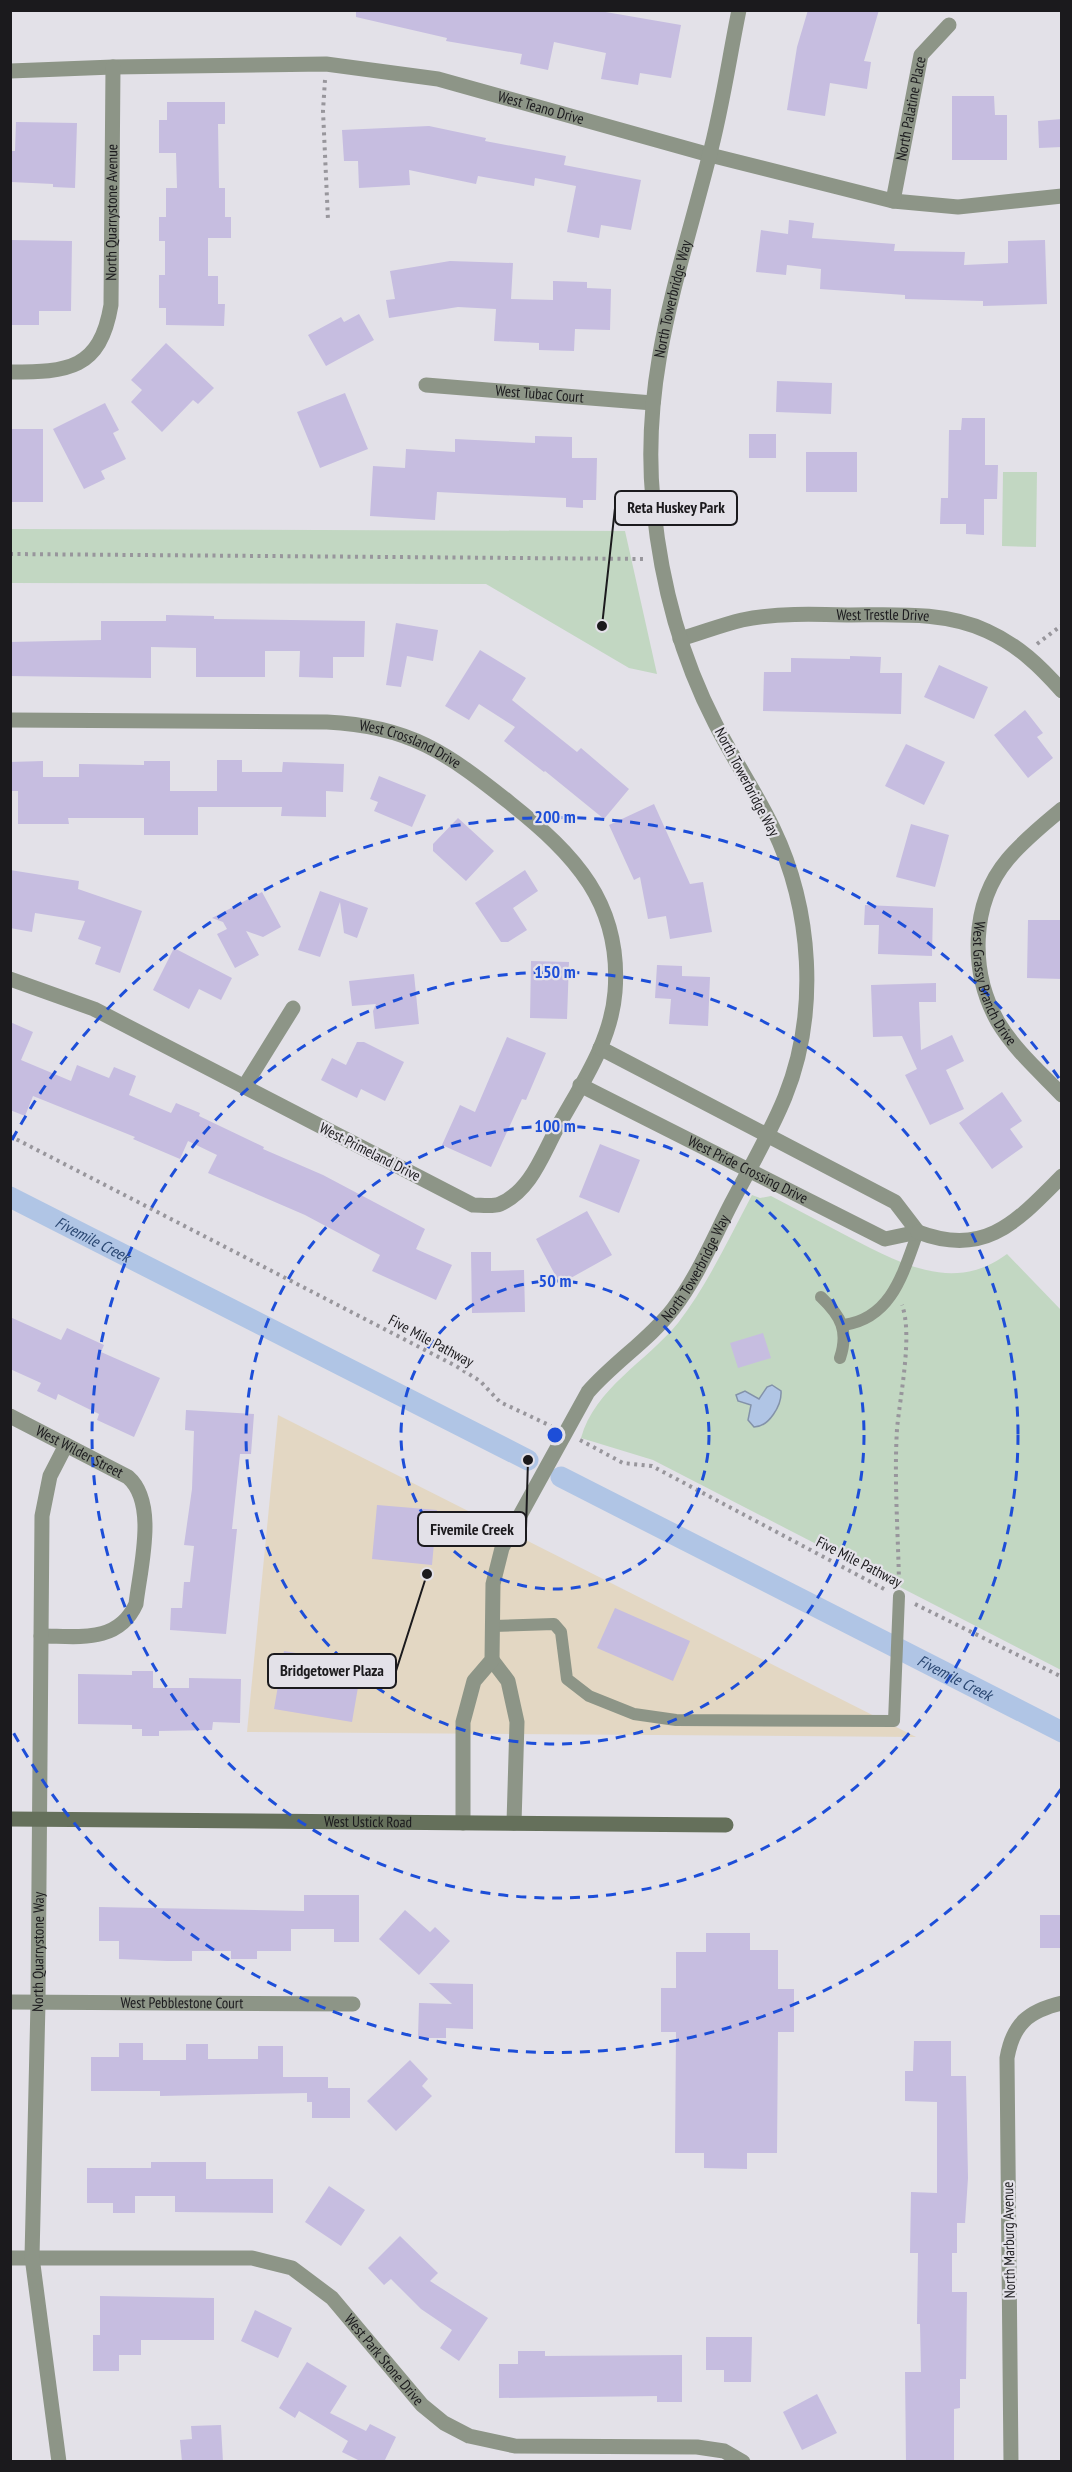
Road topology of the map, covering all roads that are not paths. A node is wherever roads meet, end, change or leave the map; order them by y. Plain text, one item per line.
1 (739, 10) edge
2 (949, 26) dead end
3 (113, 67) junction
4 (10, 71) edge
5 (710, 154) junction
6 (1062, 196) edge
7 (893, 201) junction
8 (10, 372) edge
9 (426, 385) dead end
10 (653, 403) junction
11 (680, 639) junction
12 (1062, 691) edge
13 (10, 720) edge
14 (1062, 809) edge
15 (10, 979) edge
16 (293, 1008) dead end
17 (600, 1048) junction
18 (580, 1085) junction
19 (244, 1087) junction
20 (1062, 1095) edge
21 (767, 1135) junction
22 (748, 1170) junction
23 (1062, 1176) edge
24 (499, 1205) joint
25 (918, 1232) junction
26 (821, 1297) dead end
27 (844, 1325) junction
28 (840, 1358) dead end
29 (10, 1416) edge
30 (66, 1445) junction
31 (899, 1596) road end
32 (493, 1626) junction
33 (41, 1636) junction
34 (492, 1660) junction
35 (10, 1819) edge
36 (39, 1819) junction
37 (463, 1823) junction
38 (514, 1823) junction
39 (726, 1825) dead end
40 (10, 2002) edge
41 (38, 2003) junction
42 (1062, 2003) edge
43 (353, 2004) dead end
44 (32, 2257) junction
45 (10, 2258) edge
46 (58, 2462) edge
47 (743, 2462) edge
48 (1011, 2462) edge

1 - 5 street, North Towerbridge Way
2 - 7 street, North Palatine Place
3 - 4 street, West Teano Drive
3 - 5 street, West Teano Drive
3 - 8 street, North Quarrystone Avenue
5 - 7 street, West Teano Drive
5 - 10 street, North Towerbridge Way
6 - 7 street, West Teano Drive
9 - 10 street, West Tubac Court
10 - 11 street, North Towerbridge Way
11 - 12 street, West Trestle Drive
11 - 21 street, North Towerbridge Way
13 - 17 street, West Crossland Drive
14 - 20 street, West Grassy Branch Drive
15 - 19 street, West Primeland Drive
16 - 19 street
17 - 18 street, West Crossland Drive
17 - 21 street
18 - 22 street, West Pride Crossing Drive
18 - 24 street, West Crossland Drive
19 - 24 street, West Primeland Drive
21 - 22 street, North Towerbridge Way
21 - 25 street
22 - 25 street, West Pride Crossing Drive
22 - 32 street, North Towerbridge Way
23 - 25 street, West Pride Crossing Drive
25 - 27 lane
26 - 27 lane
27 - 28 lane
29 - 30 street, West Wilder Street
30 - 33 street, North Quarrystone Way
30 - 33 street, West Wilder Street
31 - 32 lane
32 - 34 street, North Towerbridge Way
33 - 36 street, North Quarrystone Way
34 - 37 street
34 - 38 street
35 - 36 main road, West Ustick Road
36 - 37 main road, West Ustick Road
36 - 41 street, North Quarrystone Way
37 - 38 main road, West Ustick Road
38 - 39 main road, West Ustick Road
40 - 41 street, West Pebblestone Court
41 - 43 street, West Pebblestone Court
41 - 44 street, North Quarrystone Way
42 - 48 street, North Marburg Avenue
44 - 45 street, West Park Stone Drive
44 - 46 street, North Quarrystone Way
44 - 47 street, West Park Stone Drive

